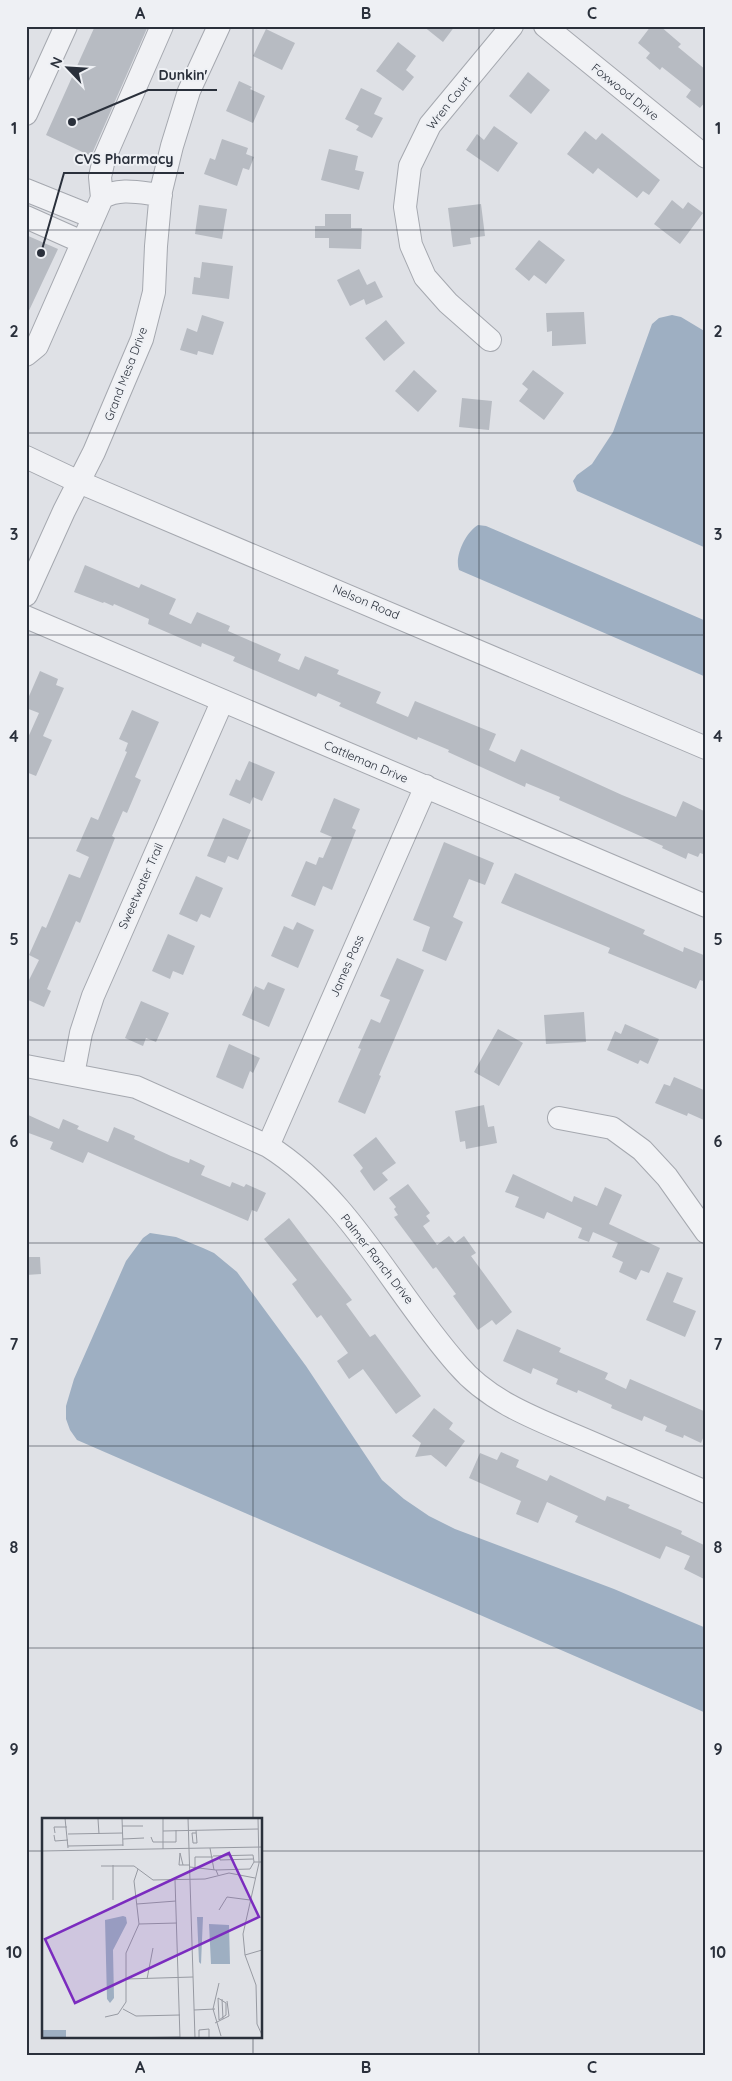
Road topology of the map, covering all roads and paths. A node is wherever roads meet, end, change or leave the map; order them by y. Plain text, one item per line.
1 (66, 26) edge
2 (162, 26) edge
3 (219, 26) edge
4 (512, 26) edge
5 (546, 26) edge
6 (26, 114) edge
7 (706, 157) edge
8 (26, 190) edge
9 (161, 194) junction
10 (97, 208) junction
11 (26, 217) edge
12 (82, 242) junction
13 (490, 340) dead end
14 (26, 355) edge
15 (26, 457) edge
16 (79, 482) junction
17 (26, 595) edge
18 (26, 618) edge
19 (222, 702) junction
20 (706, 748) edge
21 (426, 786) junction
22 (706, 906) edge
23 (26, 1066) edge
24 (74, 1075) junction
25 (559, 1118) dead end
26 (268, 1146) junction
27 (706, 1232) edge
28 (706, 1492) edge

1 - 6 street
2 - 10 street
3 - 9 street, Grand Mesa Drive
4 - 13 street, Wren Court
5 - 7 street, Foxwood Drive
8 - 10 street
9 - 10 street
9 - 16 street, Grand Mesa Drive
10 - 12 street
11 - 12 street
12 - 14 street
15 - 16 street, Nelson Road
16 - 17 street, Grand Mesa Drive
16 - 20 street, Nelson Road
18 - 19 street, Cattleman Drive
19 - 21 street, Cattleman Drive
19 - 24 street, Sweetwater Trail
21 - 22 street, Cattleman Drive
21 - 26 street, James Pass
23 - 24 street, Palmer Ranch Drive
24 - 26 street, Palmer Ranch Drive
25 - 27 street
26 - 28 street, Palmer Ranch Drive

